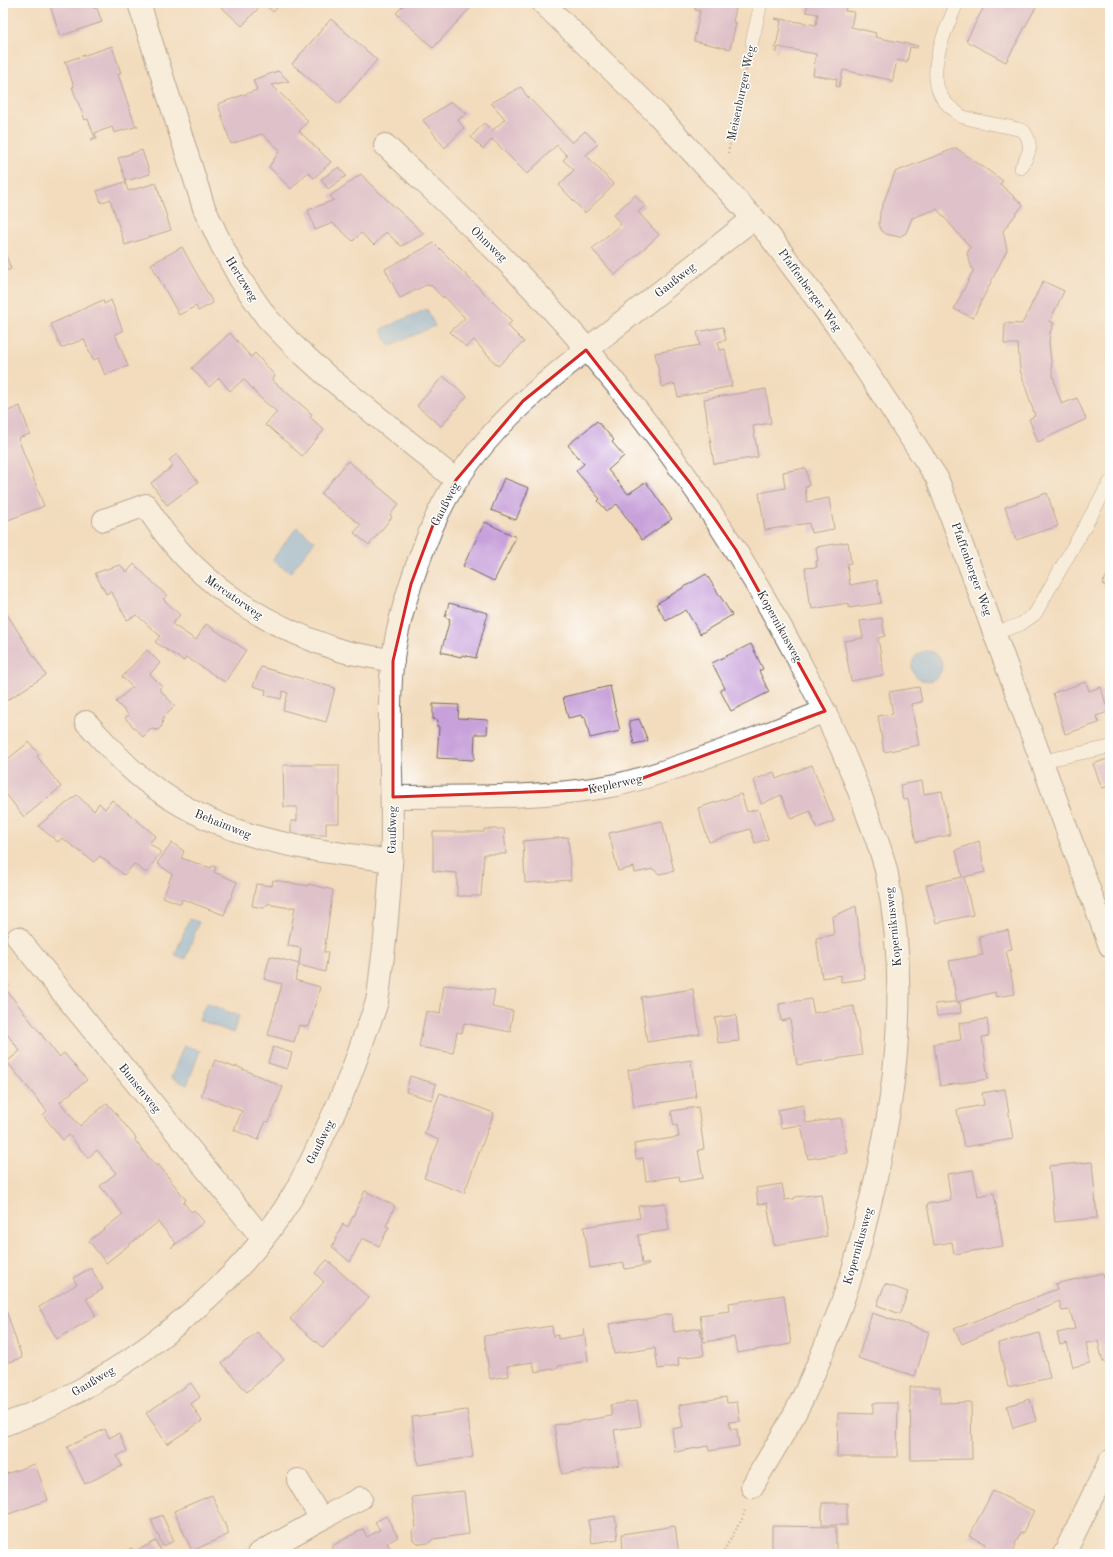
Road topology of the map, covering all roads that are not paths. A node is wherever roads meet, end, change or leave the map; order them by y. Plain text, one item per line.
1 (139, 3) edge
2 (543, 3) edge
3 (761, 3) edge
4 (957, 3) edge
5 (752, 42) road end
6 (385, 145) dead end
7 (1021, 168) dead end
8 (754, 218) junction
9 (586, 350) junction
10 (456, 480) junction
11 (1110, 482) edge
12 (104, 520) dead end
13 (995, 634) junction
14 (393, 661) junction
15 (825, 710) junction
16 (86, 722) dead end
17 (1110, 747) edge
18 (1043, 761) junction
19 (393, 797) junction
20 (391, 861) junction
21 (18, 938) dead end
22 (1110, 946) edge
23 (263, 1239) junction
24 (3, 1425) edge
25 (1110, 1461) edge
26 (298, 1480) dead end
27 (752, 1487) road end
28 (361, 1498) dead end
29 (321, 1519) junction
30 (258, 1554) edge
31 (1064, 1554) edge

1 - 10 street, Hertzweg
2 - 8 street, Pfaffenberger Weg
3 - 5 lane, Meisenburger Weg
4 - 7 lane
6 - 9 street, Ohmweg
8 - 9 street, Gaußweg
8 - 13 street, Pfaffenberger Weg
9 - 10 street, Gaußweg
9 - 15 street, Kopernikusweg
10 - 14 street, Gaußweg
11 - 13 lane
12 - 14 street, Mercatorweg
13 - 18 street, Pfaffenberger Weg
14 - 19 street, Gaußweg
15 - 19 street, Keplerweg
15 - 27 street, Kopernikusweg
16 - 20 street, Behaimweg
17 - 18 lane
18 - 22 street, Pfaffenberger Weg
19 - 20 street, Gaußweg
20 - 23 street, Gaußweg
21 - 23 street, Bunsenweg
23 - 24 street, Gaußweg
25 - 31 street
26 - 29 street
28 - 29 street
29 - 30 street

